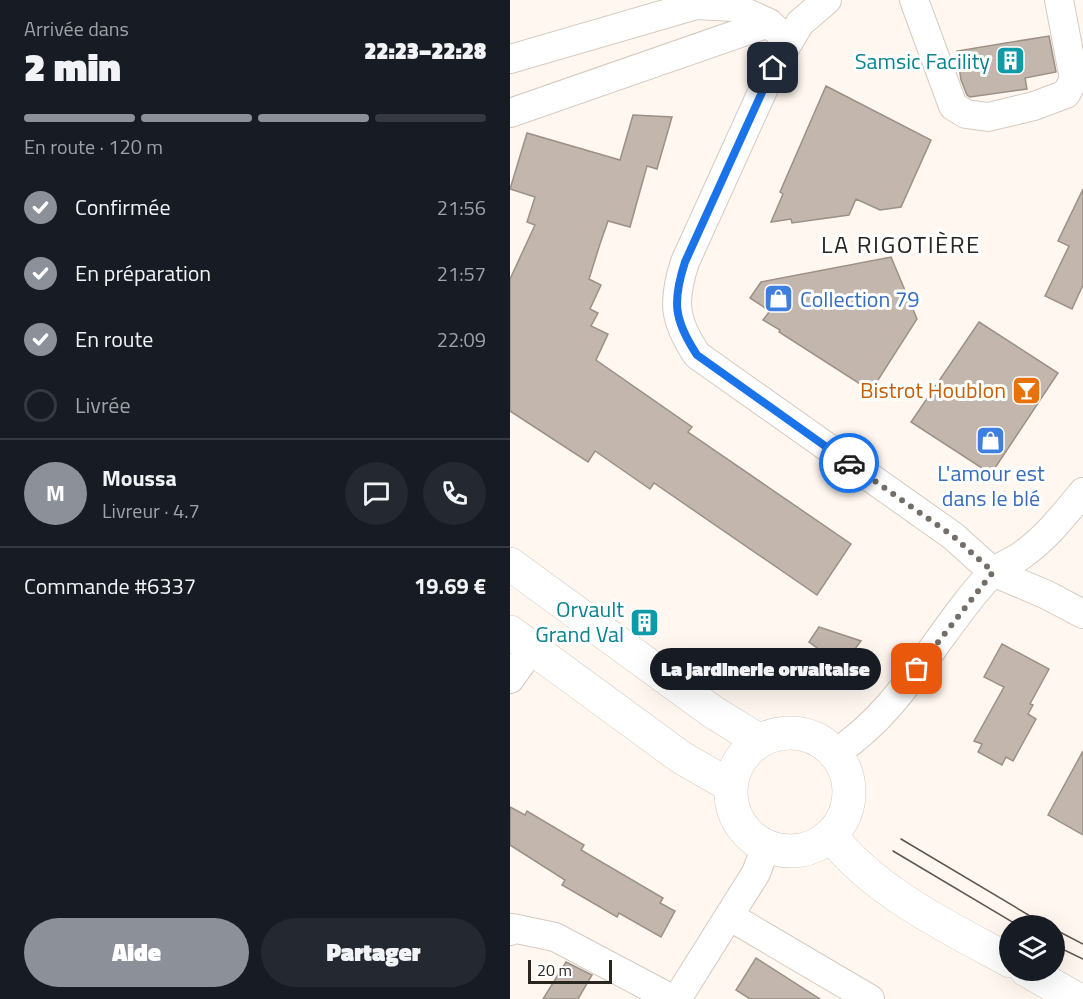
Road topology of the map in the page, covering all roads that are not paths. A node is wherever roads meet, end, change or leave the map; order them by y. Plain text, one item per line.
1 (827, 0) edge
2 (914, 0) edge
3 (1059, 0) edge
4 (779, 33) junction
5 (510, 59) edge
6 (510, 113) edge
7 (1083, 492) edge
8 (510, 564) edge
9 (993, 572) junction
10 (1083, 614) edge
11 (521, 640) edge
12 (510, 678) edge
13 (760, 741) junction
14 (835, 753) junction
15 (731, 786) junction
16 (830, 836) junction
17 (766, 846) junction
18 (729, 916) junction
19 (510, 931) edge
20 (999, 956) edge
21 (1045, 981) edge
22 (672, 999) edge
23 (677, 999) edge
24 (870, 999) edge
25 (1077, 999) edge

1 - 4 street
2 - 3 street
4 - 5 street
4 - 6 street
4 - 9 street
7 - 9 street
8 - 13 main road
9 - 10 street
9 - 14 street
11 - 12 street
11 - 15 main road
13 - 14 main road
13 - 15 main road
14 - 16 main road
15 - 17 main road
16 - 17 main road
16 - 20 main road
17 - 18 street
18 - 23 street
18 - 24 street
19 - 22 street
21 - 25 main road

